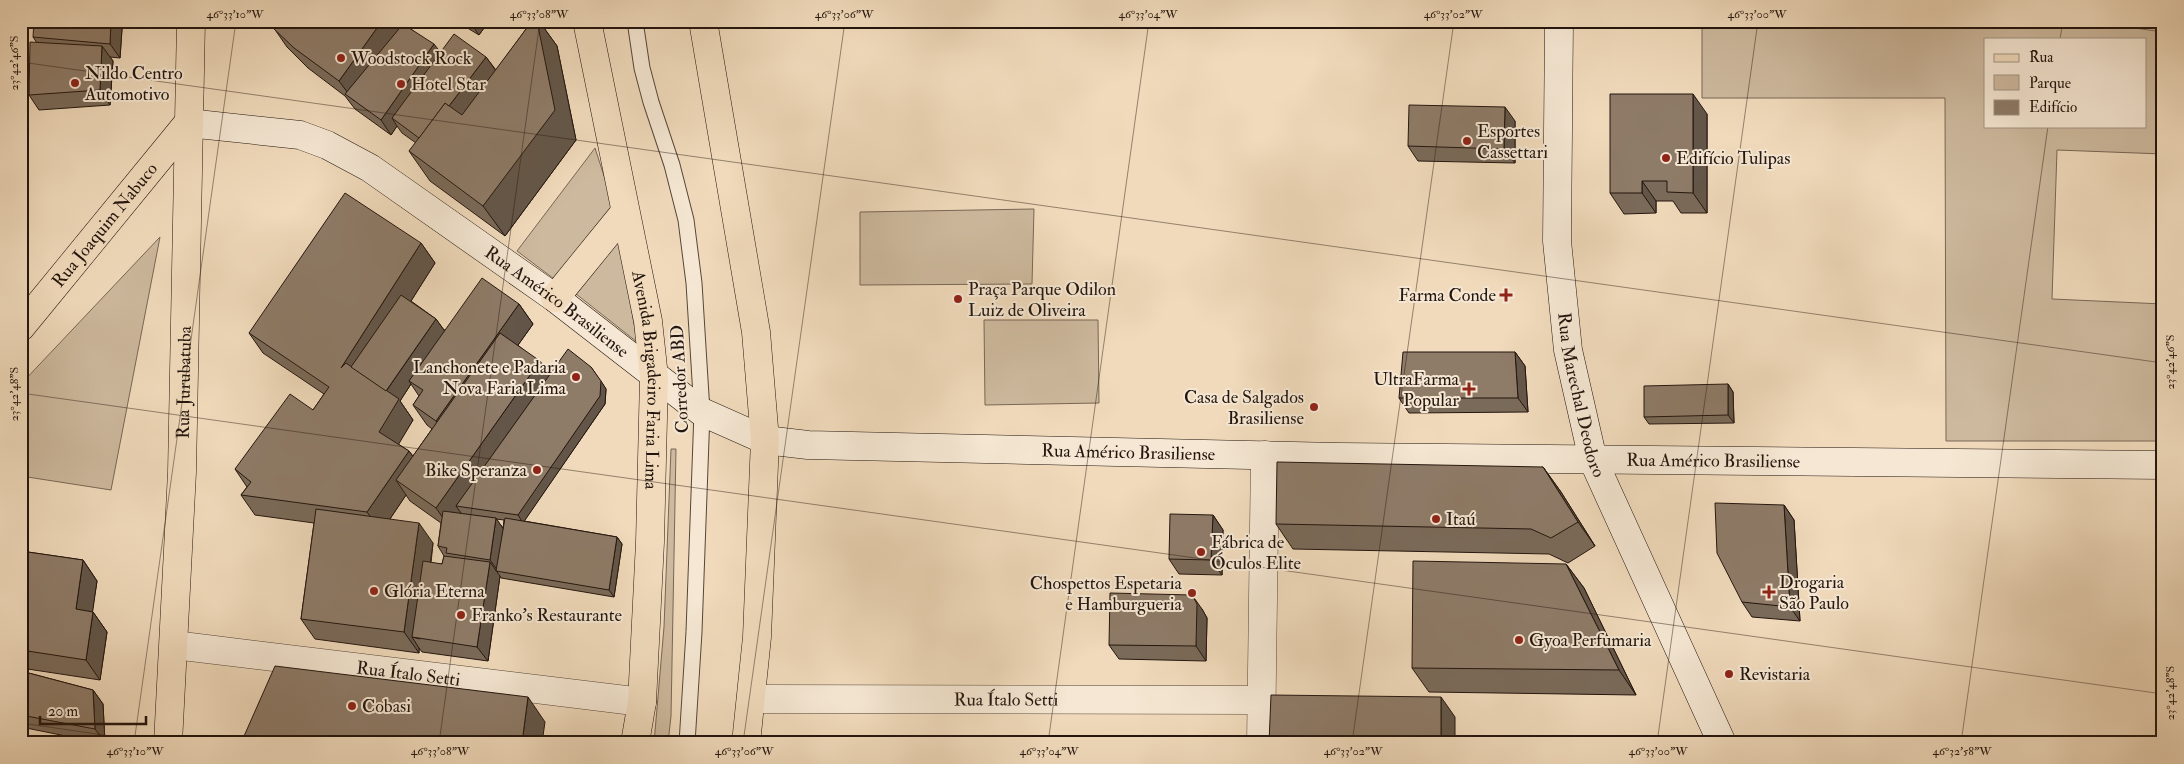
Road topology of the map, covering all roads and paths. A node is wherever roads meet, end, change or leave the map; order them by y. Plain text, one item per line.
1 (191, 21) edge
2 (586, 21) edge
3 (635, 21) edge
4 (704, 21) edge
5 (1559, 21) edge
6 (188, 123) junction
7 (625, 212) junction
8 (556, 298) junction
9 (21, 327) edge
10 (654, 377) junction
11 (702, 412) junction
12 (765, 440) junction
13 (1265, 455) junction
14 (1593, 460) junction
15 (2163, 464) edge
16 (174, 645) junction
17 (751, 699) junction
18 (1260, 700) junction
19 (642, 702) junction
20 (168, 743) edge
21 (636, 743) edge
22 (687, 743) edge
23 (746, 743) edge
24 (1261, 743) edge
25 (1722, 743) edge

1 - 6 main road, Rua Jurubatuba
2 - 7 main road, Avenida Brigadeiro Faria Lima
3 - 11 lane, Corredor ABD
4 - 12 main road
5 - 14 street, Rua Marechal Deodoro
6 - 8 street, Rua Américo Brasiliense
6 - 9 main road, Rua Joaquim Nabuco
6 - 16 main road, Rua Jurubatuba
7 - 8 main road
7 - 10 main road, Avenida Brigadeiro Faria Lima
8 - 10 street, Rua Américo Brasiliense
10 - 11 street, Rua Américo Brasiliense
10 - 19 main road, Avenida Brigadeiro Faria Lima
11 - 12 street, Rua Américo Brasiliense
11 - 22 lane, Corredor ABD
12 - 13 street, Rua Américo Brasiliense
12 - 17 main road
13 - 14 street, Rua Américo Brasiliense
13 - 18 street
14 - 15 street, Rua Américo Brasiliense
14 - 25 street, Rua Marechal Deodoro
16 - 19 street, Rua Ítalo Setti
16 - 20 main road, Rua Jurubatuba
17 - 18 street, Rua Ítalo Setti
17 - 23 main road
18 - 24 street
19 - 21 main road, Avenida Brigadeiro Faria Lima

